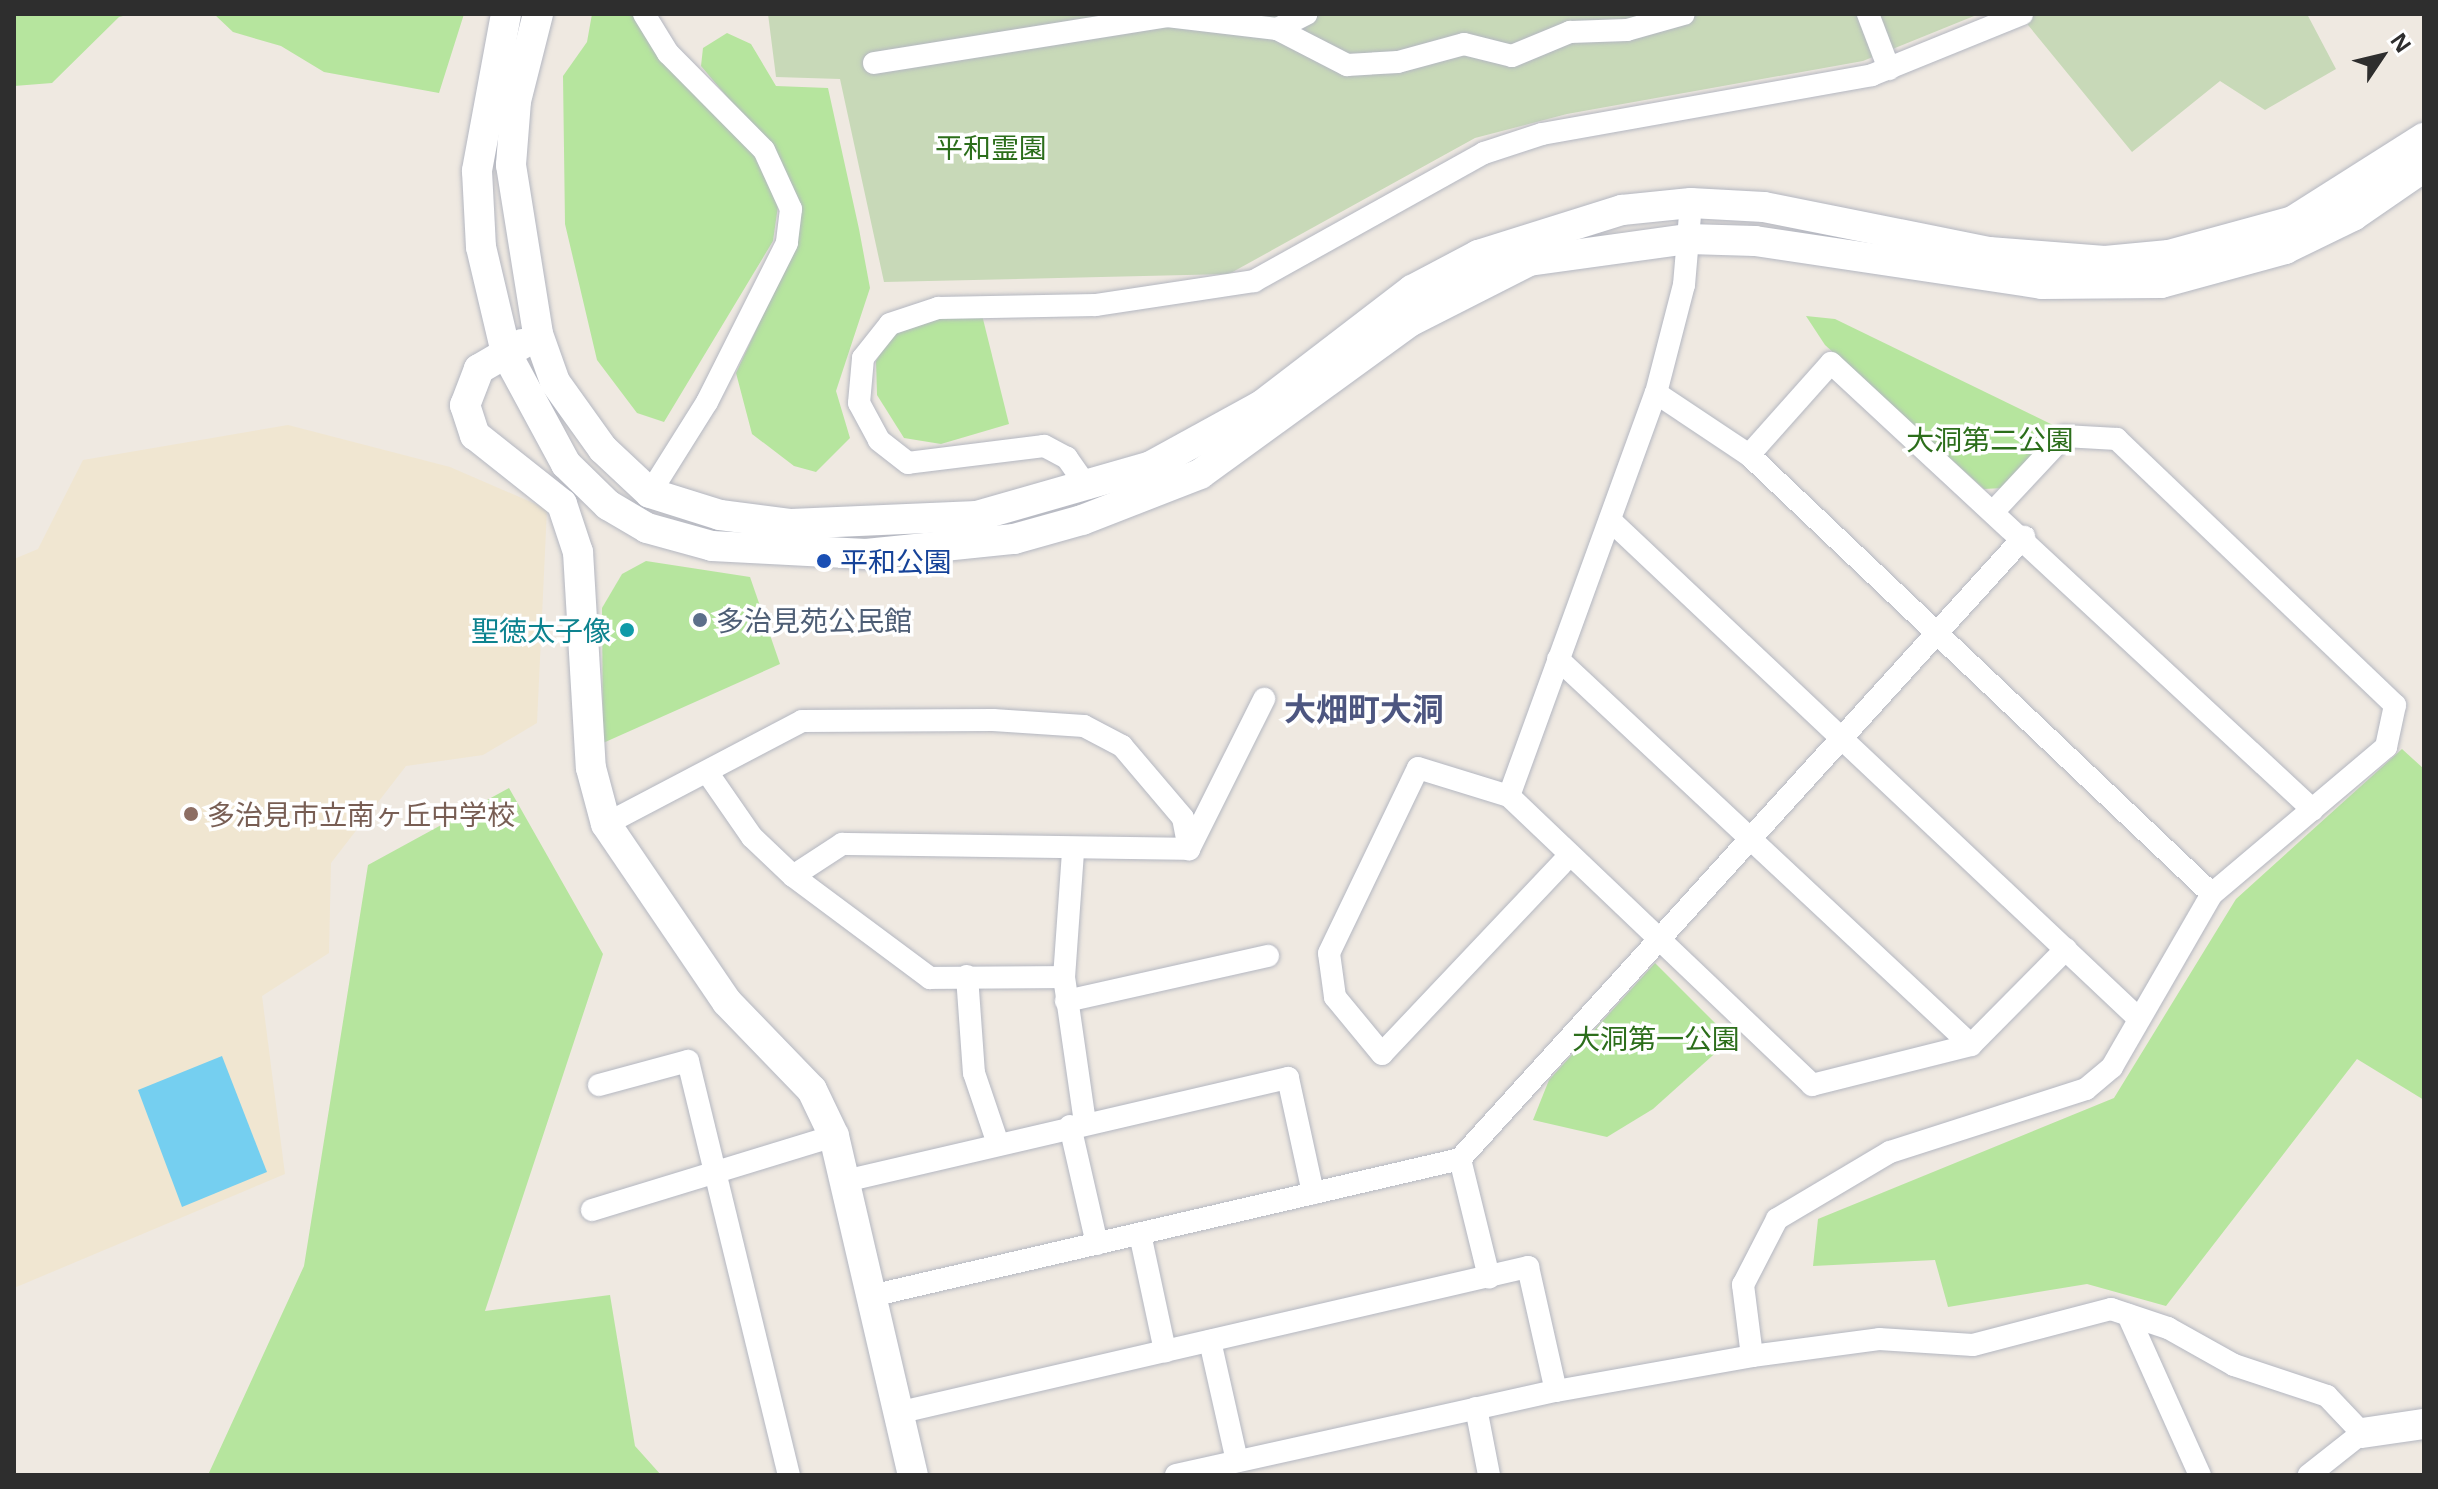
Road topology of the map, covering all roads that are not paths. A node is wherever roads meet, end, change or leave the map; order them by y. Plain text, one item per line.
1 (506, 14) edge
2 (538, 14) edge
3 (644, 14) edge
4 (1306, 14) edge
5 (1684, 14) edge
6 (1868, 14) edge
7 (2022, 14) edge
8 (1166, 15) edge
9 (1277, 29) junction
10 (874, 63) dead end
11 (1889, 69) junction
12 (2424, 138) edge
13 (2424, 167) edge
14 (1691, 203) junction
15 (1688, 239) junction
16 (538, 334) junction
17 (506, 353) junction
18 (1656, 393) junction
19 (1749, 455) junction
20 (1088, 488) junction
21 (650, 493) junction
22 (1995, 510) junction
23 (1610, 520) junction
24 (2024, 537) junction
25 (1941, 633) junction
26 (1558, 659) junction
27 (1264, 699) dead end
28 (1844, 739) junction
29 (707, 772) junction
30 (1509, 796) junction
31 (2313, 810) junction
32 (606, 824) junction
33 (1749, 839) junction
34 (1189, 849) junction
35 (1073, 852) junction
36 (1569, 856) junction
37 (793, 876) junction
38 (2212, 894) junction
39 (1656, 940) junction
40 (2066, 949) junction
41 (1268, 956) dead end
42 (967, 976) junction
43 (1064, 977) junction
44 (1066, 1001) junction
45 (2137, 1017) junction
46 (1971, 1045) junction
47 (599, 1085) dead end
48 (1077, 1124) junction
49 (834, 1136) junction
50 (998, 1144) junction
51 (1460, 1159) junction
52 (715, 1172) junction
53 (845, 1181) junction
54 (1313, 1193) junction
55 (592, 1210) dead end
56 (1140, 1234) junction
57 (1097, 1244) junction
58 (1489, 1277) junction
59 (871, 1296) junction
60 (2128, 1315) junction
61 (1210, 1341) junction
62 (1165, 1351) junction
63 (1752, 1356) junction
64 (1556, 1391) junction
65 (1476, 1408) junction
66 (897, 1413) junction
67 (2424, 1424) edge
68 (2362, 1433) junction
69 (1237, 1461) junction
70 (1189, 1474) edge
71 (789, 1475) edge
72 (913, 1475) edge
73 (1489, 1475) edge
74 (2200, 1475) edge
75 (2309, 1475) edge

1 - 17 street
2 - 16 street
3 - 21 street
4 - 9 street
5 - 9 street
6 - 11 street
7 - 11 street
8 - 9 street
8 - 10 street
11 - 20 street
12 - 14 street
13 - 15 street
14 - 15 street
14 - 20 street
15 - 17 street
15 - 18 street
16 - 17 street
16 - 21 street
17 - 32 street
18 - 19 street
18 - 23 street
19 - 22 street
19 - 25 street
20 - 21 street
22 - 24 street
22 - 31 street
23 - 26 street
23 - 28 street
24 - 25 street
24 - 31 street
25 - 28 street
25 - 38 street
26 - 30 street
26 - 33 street
27 - 34 street
28 - 33 street
28 - 40 street
29 - 32 street
29 - 34 street
29 - 37 street
30 - 36 street
30 - 36 street
31 - 38 street
32 - 49 street
33 - 39 street
33 - 46 street
34 - 35 street
35 - 37 street
35 - 43 street
36 - 39 street
37 - 42 street
38 - 45 street
39 - 46 street
39 - 51 street
40 - 45 street
40 - 46 street
41 - 44 street
42 - 43 street
42 - 50 street
43 - 44 street
44 - 48 street
45 - 63 street
47 - 52 street
48 - 50 street
48 - 54 street
48 - 57 street
49 - 52 street
49 - 53 street
50 - 53 street
51 - 54 street
51 - 58 street
52 - 55 street
52 - 71 street
53 - 59 street
54 - 56 street
56 - 57 street
56 - 62 street
57 - 59 street
58 - 61 street
58 - 64 street
59 - 66 street
60 - 63 street
60 - 68 street
60 - 74 street
61 - 62 street
61 - 69 street
62 - 66 street
63 - 64 street
64 - 65 street
65 - 69 street
65 - 73 street
66 - 72 street
67 - 68 street
68 - 75 street
69 - 70 street

